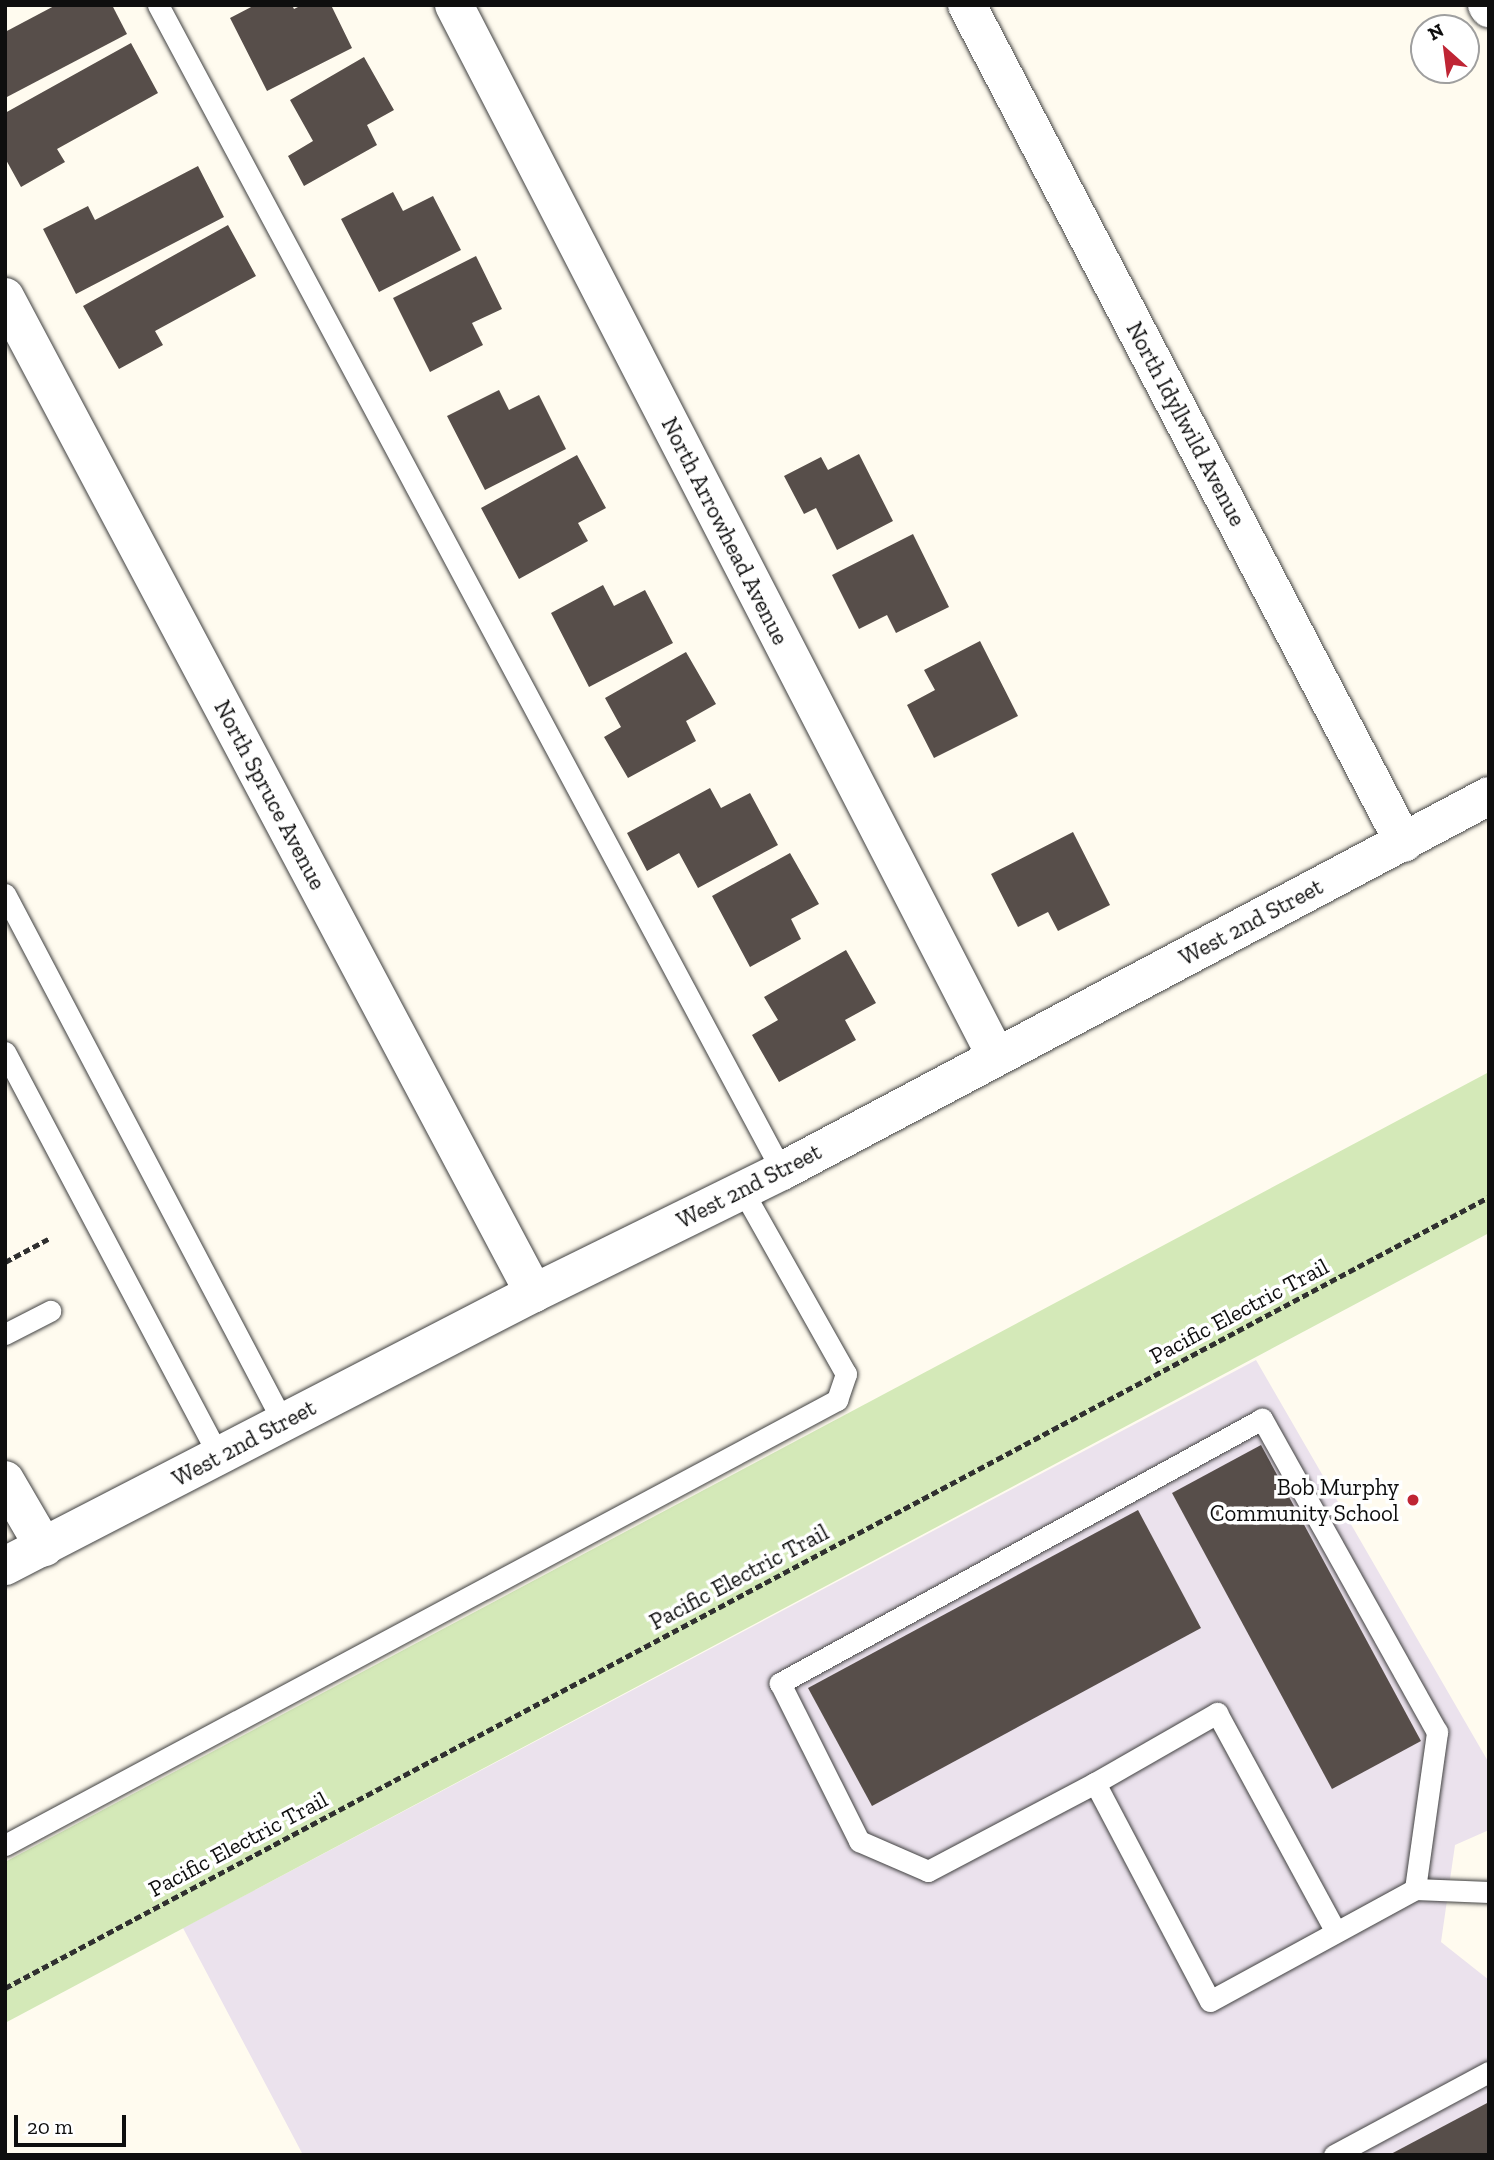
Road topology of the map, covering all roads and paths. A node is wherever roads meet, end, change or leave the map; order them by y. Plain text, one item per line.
1 (158, 5) edge
2 (454, 5) edge
3 (967, 5) edge
4 (5, 297) edge
5 (1489, 796) edge
6 (1404, 842) junction
7 (5, 894) edge
8 (5, 1052) edge
9 (996, 1056) junction
10 (782, 1171) junction
11 (743, 1191) junction
12 (1489, 1197) edge
13 (48, 1239) dead end
14 (5, 1262) edge
15 (534, 1293) junction
16 (50, 1311) dead end
17 (5, 1334) edge
18 (283, 1422) junction
19 (219, 1456) junction
20 (5, 1480) edge
21 (44, 1547) junction
22 (5, 1566) edge
23 (1095, 1783) junction
24 (5, 1845) edge
25 (1415, 1889) junction
26 (1489, 1892) edge
27 (1336, 1932) junction
28 (5, 1989) edge
29 (1489, 2072) edge
30 (1334, 2155) edge

1 - 10 lane
2 - 9 street, North Arrowhead Avenue
3 - 6 street, North Idyllwild Avenue
4 - 15 street, North Spruce Avenue
5 - 6 street, West 2nd Street
6 - 9 street, West 2nd Street
7 - 18 lane
8 - 19 lane
9 - 10 street, West 2nd Street
10 - 11 street, West 2nd Street
11 - 15 street, West 2nd Street
11 - 24 lane
12 - 28 path, Pacific Electric Trail
13 - 14 path
15 - 18 street, West 2nd Street
16 - 17 lane
18 - 19 street, West 2nd Street
19 - 21 street, West 2nd Street
20 - 21 street
21 - 22 street, West 2nd Street
23 - 25 lane
23 - 27 lane
23 - 27 lane
25 - 26 lane
25 - 27 lane
29 - 30 lane

